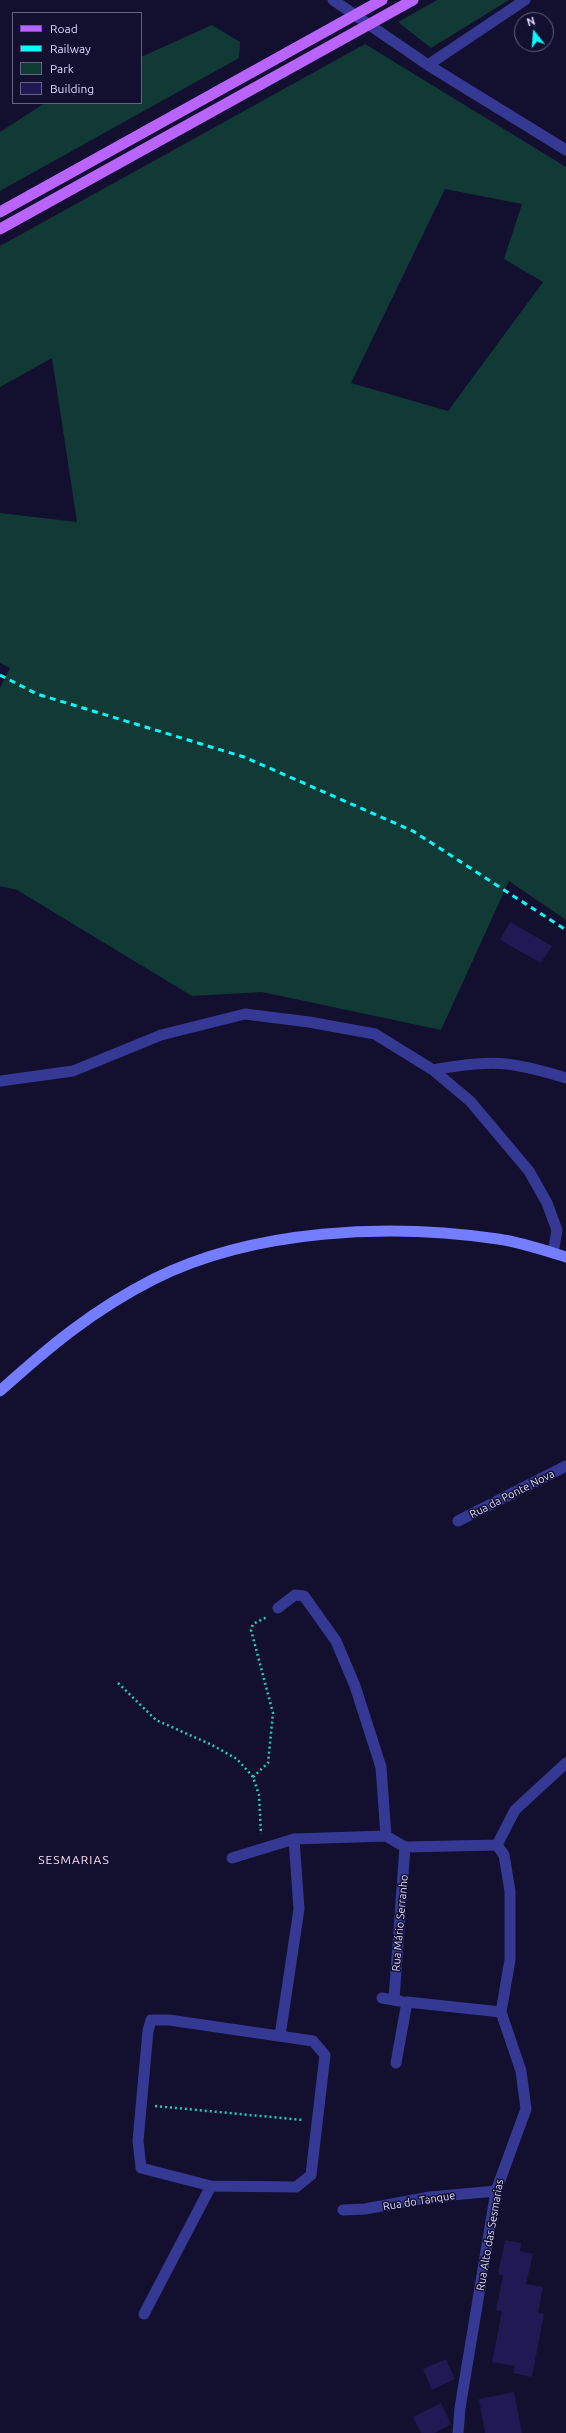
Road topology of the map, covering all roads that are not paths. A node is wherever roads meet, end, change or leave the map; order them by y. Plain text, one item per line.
1 (333, 0) edge
2 (382, 0) edge
3 (413, 0) edge
4 (525, 0) edge
5 (428, 65) junction
6 (566, 150) edge
7 (0, 212) edge
8 (0, 229) edge
9 (433, 1070) junction
10 (566, 1078) edge
11 (0, 1081) edge
12 (554, 1253) junction
13 (566, 1257) edge
14 (0, 1391) edge
15 (566, 1466) edge
16 (458, 1521) dead end
17 (278, 1608) road end
18 (566, 1763) edge
19 (386, 1836) junction
20 (294, 1839) junction
21 (497, 1845) junction
22 (406, 1847) junction
23 (232, 1858) dead end
24 (382, 1998) dead end
25 (394, 1999) junction
26 (407, 2002) junction
27 (501, 2012) junction
28 (280, 2036) junction
29 (396, 2063) dead end
30 (211, 2186) junction
31 (496, 2192) junction
32 (343, 2210) dead end
33 (144, 2314) dead end
34 (458, 2433) edge

1 - 5 street
2 - 7 main road
3 - 8 main road
4 - 5 street
5 - 6 street
9 - 10 street
9 - 11 street
9 - 12 street
12 - 13 main road
12 - 14 main road
15 - 16 street, Rua da Ponte Nova
17 - 19 street
18 - 21 street
19 - 20 street
19 - 22 street
20 - 23 street
20 - 28 street
21 - 22 street
21 - 27 street, Rua Alto das Sesmarias
22 - 25 street, Rua Mário Serranho
24 - 25 street
25 - 26 street
26 - 27 street
26 - 29 street
27 - 31 street, Rua Alto das Sesmarias
28 - 30 street
28 - 30 street
30 - 33 street
31 - 32 street, Rua do Tanque
31 - 34 street, Rua Alto das Sesmarias

